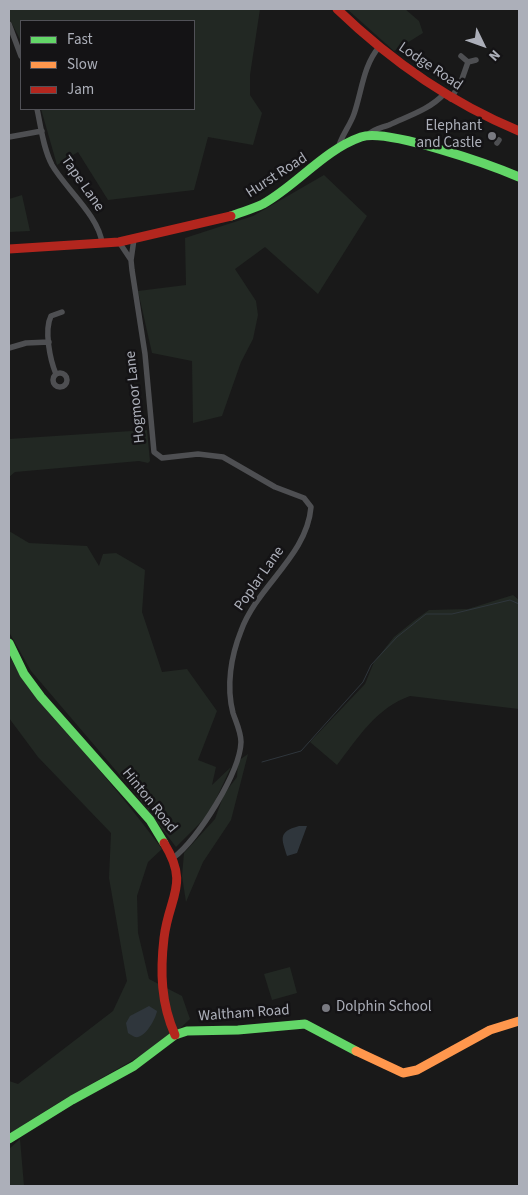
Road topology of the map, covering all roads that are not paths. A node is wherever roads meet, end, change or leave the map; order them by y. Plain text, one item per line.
1 (337, 9) edge
2 (9, 24) edge
3 (379, 47) junction
4 (20, 53) edge
5 (461, 56) dead end
6 (476, 60) dead end
7 (468, 62) junction
8 (448, 96) junction
9 (37, 110) edge
10 (387, 126) junction
11 (42, 131) junction
12 (519, 131) edge
13 (367, 136) junction
14 (386, 136) junction
15 (9, 137) edge
16 (348, 139) junction
17 (519, 177) edge
18 (134, 239) junction
19 (102, 242) junction
20 (119, 242) junction
21 (9, 249) edge
22 (131, 260) junction
23 (62, 312) dead end
24 (49, 342) junction
25 (9, 348) edge
26 (56, 374) dead end
27 (310, 503) joint
28 (9, 643) edge
29 (173, 858) junction
30 (519, 1021) edge
31 (174, 1035) junction
32 (9, 1140) edge

1 - 3 main road, Lodge Road
2 - 4 street
3 - 8 main road, Lodge Road
3 - 16 street
5 - 7 street
6 - 7 street
7 - 8 street
8 - 10 street
8 - 12 main road, Lodge Road
9 - 11 street, Tape Lane
10 - 13 street
10 - 14 street
11 - 15 street
11 - 19 street, Tape Lane
13 - 14 main road, Hurst Road
13 - 16 main road, Hurst Road
14 - 17 main road, Hurst Road
16 - 18 main road, Hurst Road
18 - 20 main road, Hurst Road
18 - 22 street, Hogmoor Lane
19 - 20 main road, Hurst Road
19 - 21 main road, Hurst Road
20 - 22 street, Hogmoor Lane
22 - 27 street, Hogmoor Lane
23 - 24 street
24 - 25 street
24 - 26 street
27 - 29 street, Poplar Lane
28 - 29 main road, Hinton Road
29 - 31 main road, Hinton Road
30 - 31 main road, Waltham Road
31 - 32 main road, Waltham Road

